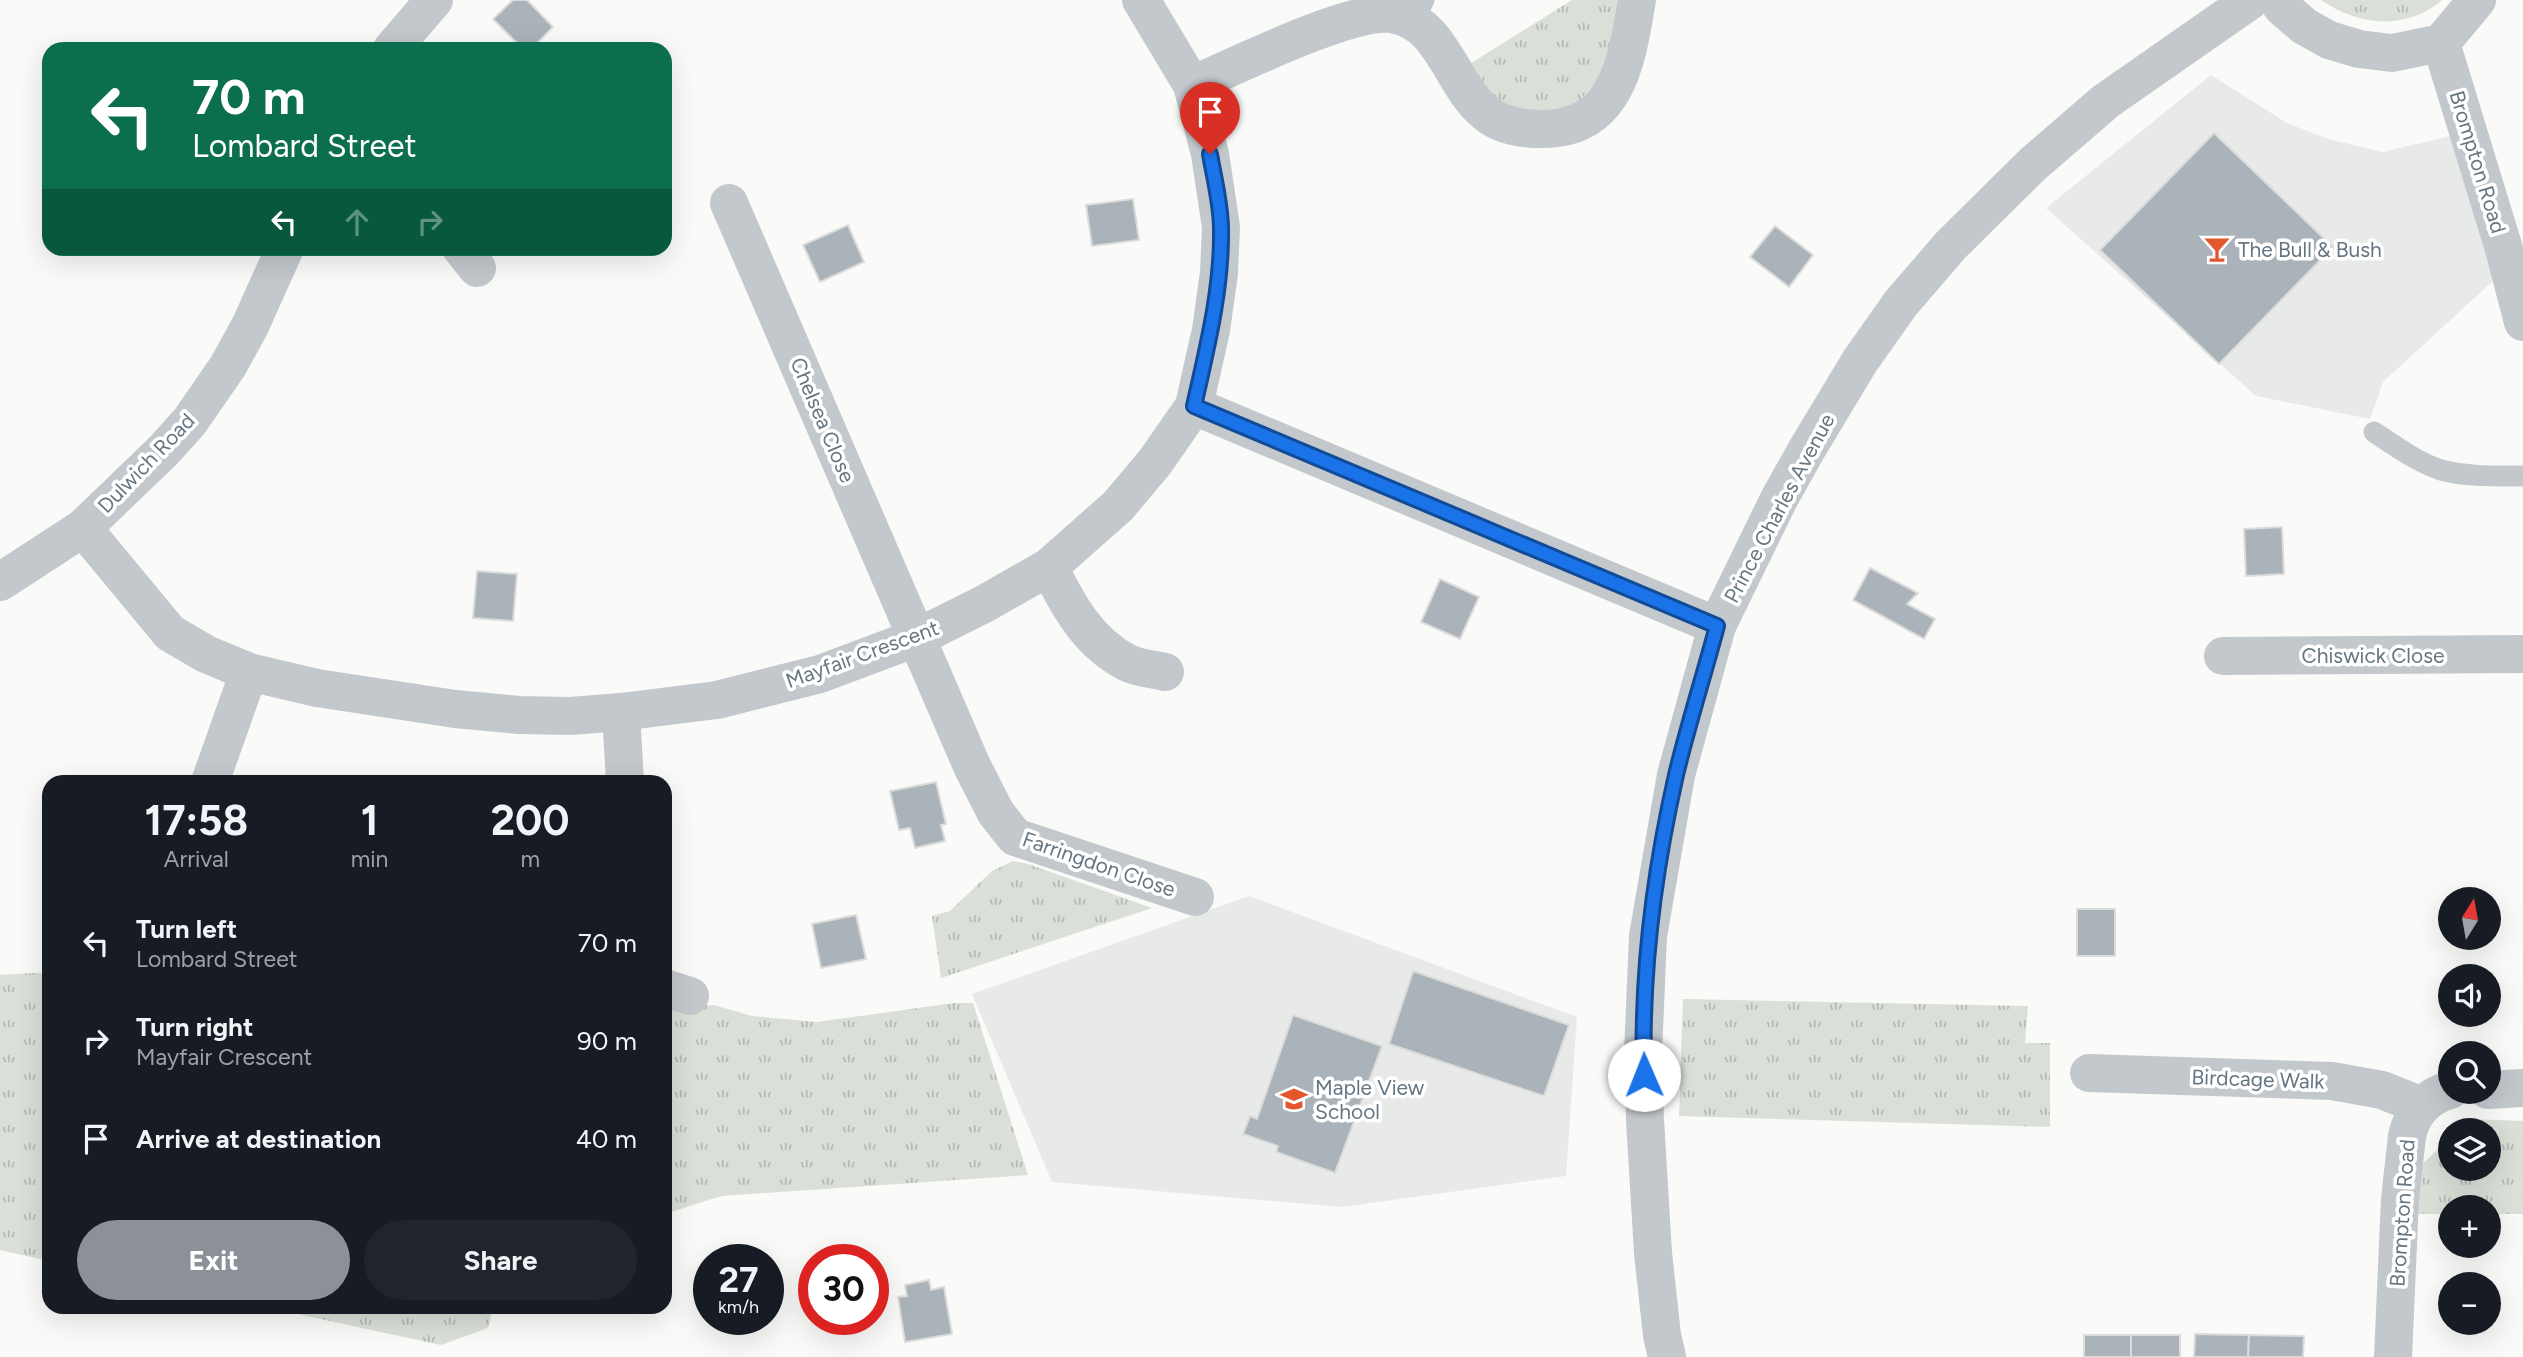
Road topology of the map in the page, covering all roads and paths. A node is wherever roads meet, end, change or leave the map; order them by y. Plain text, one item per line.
1 (434, 0) edge
2 (1142, 0) edge
3 (1637, 0) edge
4 (2252, 0) edge
5 (2277, 0) edge
6 (2477, 0) edge
7 (1419, 10) edge
8 (398, 42) edge
9 (2441, 43) junction
10 (1192, 85) junction
11 (729, 203) dead end
12 (281, 256) edge
13 (2523, 322) edge
14 (1194, 406) junction
15 (2374, 432) dead end
16 (2523, 476) edge
17 (83, 528) junction
18 (1049, 567) junction
19 (4, 571) edge
20 (1717, 626) junction
21 (916, 638) junction
22 (2523, 654) edge
23 (2223, 656) dead end
24 (249, 672) junction
25 (1165, 672) dead end
26 (621, 712) junction
27 (212, 775) edge
28 (625, 775) edge
29 (1195, 897) dead end
30 (2089, 1073) dead end
31 (2523, 1088) edge
32 (2501, 1089) edge
33 (2436, 1098) edge
34 (1667, 1357) edge
35 (2393, 1357) edge

1 - 8 street
2 - 10 street, Mayfair Crescent
3 - 7 street
4 - 20 street, Prince Charles Avenue
5 - 9 street
6 - 9 street
7 - 10 street
9 - 13 street, Brompton Road
10 - 14 street, Mayfair Crescent
11 - 21 street, Chelsea Close
12 - 17 street, Dulwich Road
14 - 18 street, Mayfair Crescent
14 - 20 street
15 - 16 lane
17 - 19 street, Dulwich Road
17 - 24 street, Mayfair Crescent
18 - 21 street, Mayfair Crescent
18 - 25 street
20 - 34 street, Prince Charles Avenue
21 - 26 street, Mayfair Crescent
21 - 29 street, Farringdon Close
22 - 23 street, Chiswick Close
24 - 26 street, Mayfair Crescent
24 - 27 street
26 - 28 street
30 - 33 street, Birdcage Walk
31 - 32 street
33 - 35 street, Brompton Road

